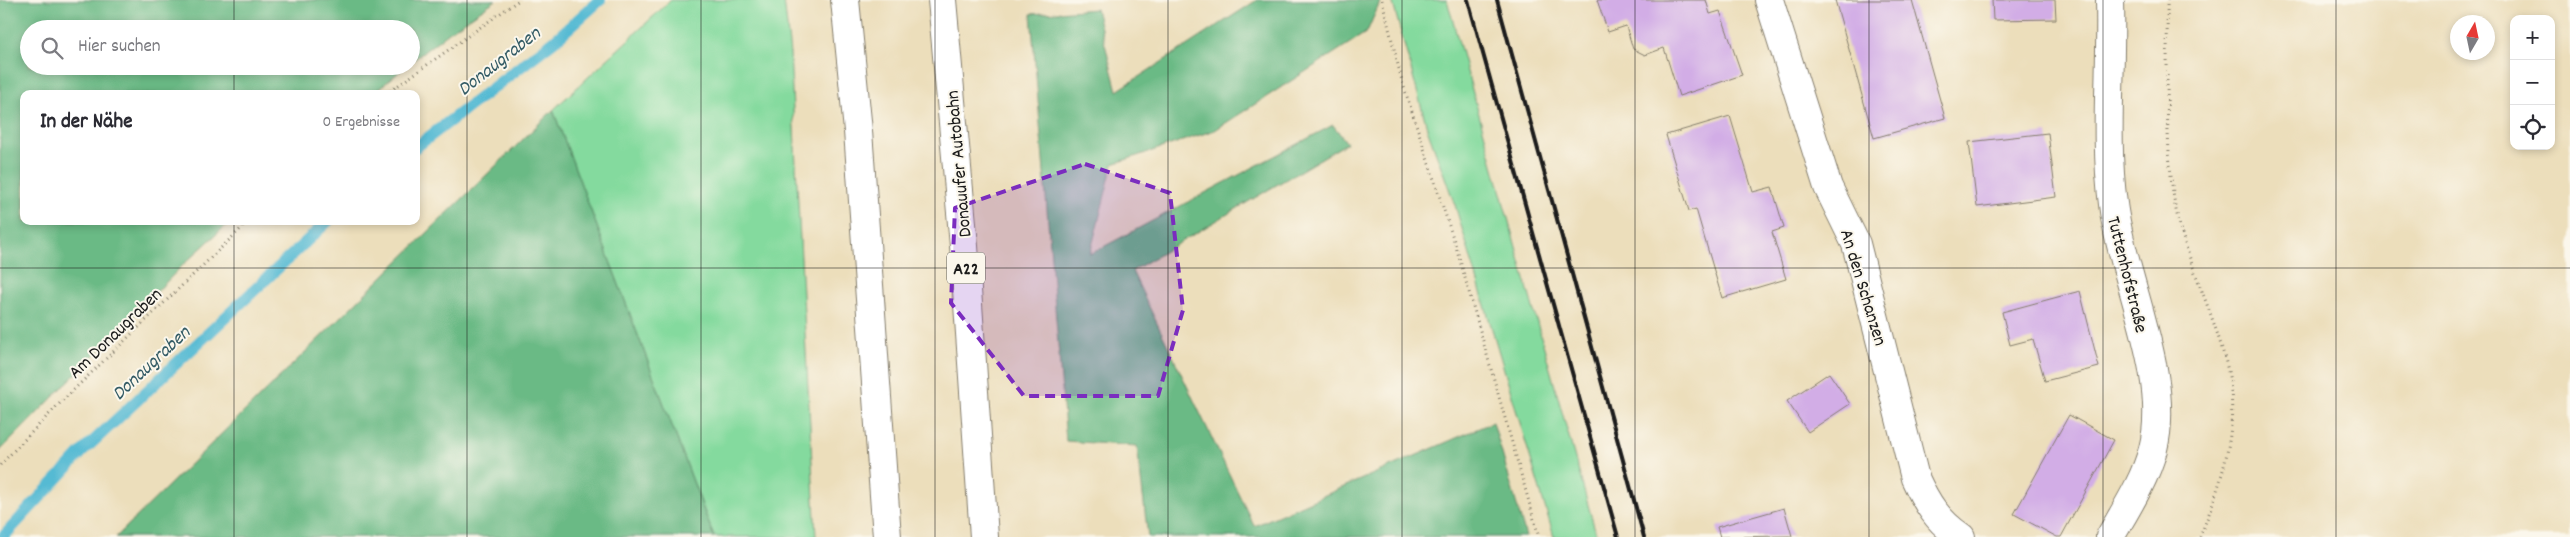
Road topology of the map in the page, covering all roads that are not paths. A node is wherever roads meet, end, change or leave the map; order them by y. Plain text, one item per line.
1 (942, 0) edge
2 (1769, 0) edge
3 (2110, 0) edge
4 (845, 5) edge
5 (887, 537) edge
6 (984, 537) edge
7 (1961, 537) edge
8 (2110, 537) edge

1 - 6 main road, Donauufer Autobahn / A22
2 - 7 main road, An den Schanzen
3 - 8 main road, Tuttenhofstraße
4 - 5 main road

